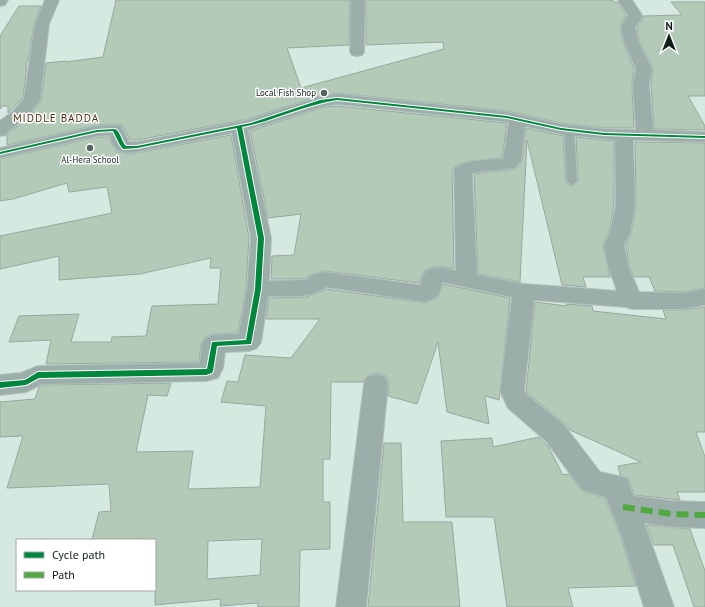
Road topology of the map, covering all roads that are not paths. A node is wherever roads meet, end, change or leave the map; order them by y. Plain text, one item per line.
1 (52, 0) edge
2 (358, 0) edge
3 (625, 0) edge
4 (357, 52) dead end
5 (518, 119) junction
6 (239, 126) junction
7 (569, 130) junction
8 (0, 131) edge
9 (624, 134) junction
10 (645, 135) junction
11 (705, 137) edge
12 (0, 153) edge
13 (572, 182) dead end
14 (467, 281) junction
15 (258, 289) junction
16 (524, 292) junction
17 (705, 297) edge
18 (632, 300) junction
19 (376, 384) dead end
20 (0, 385) edge
21 (623, 507) junction
22 (705, 515) edge
23 (351, 607) edge
24 (659, 607) edge

1 - 8 street
2 - 4 street
3 - 10 street
5 - 6 street
5 - 7 street
5 - 14 street
6 - 12 street
6 - 15 street
7 - 9 street
7 - 13 lane
9 - 10 street
9 - 18 street
10 - 11 street
14 - 15 street
14 - 16 street
15 - 20 street
16 - 18 street
16 - 21 street
17 - 18 street
19 - 23 street
21 - 22 street
21 - 24 street

